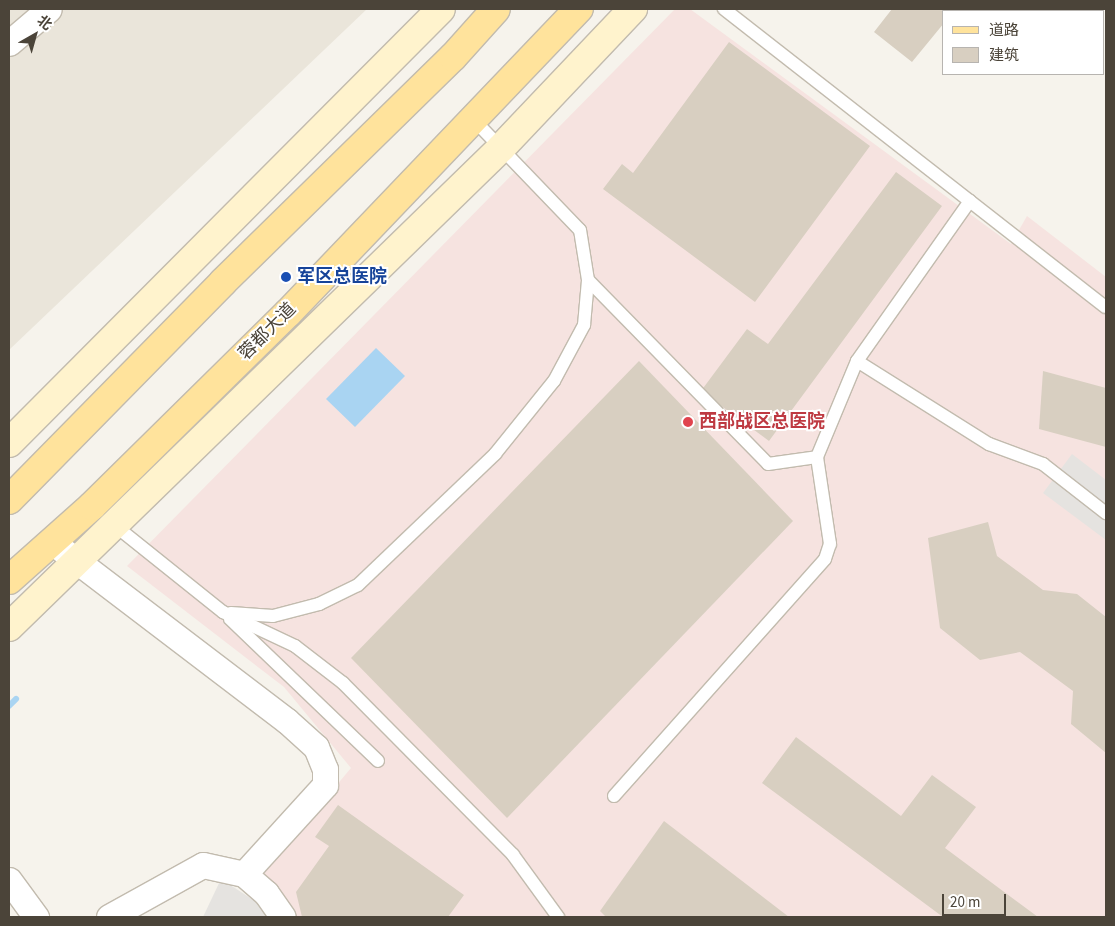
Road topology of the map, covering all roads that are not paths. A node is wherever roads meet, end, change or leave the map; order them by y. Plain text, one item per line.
1 (49, 9) edge
2 (442, 9) edge
3 (496, 9) edge
4 (579, 9) edge
5 (633, 9) edge
6 (724, 9) edge
7 (9, 43) edge
8 (473, 119) junction
9 (501, 148) junction
10 (970, 201) junction
11 (588, 280) junction
12 (1106, 307) edge
13 (857, 361) junction
14 (9, 442) edge
15 (817, 457) junction
16 (12, 490) edge
17 (92, 506) junction
18 (1106, 513) edge
19 (114, 526) junction
20 (52, 542) junction
21 (76, 561) junction
22 (9, 580) edge
23 (223, 612) junction
24 (9, 628) edge
25 (378, 761) dead end
26 (614, 796) dead end
27 (244, 874) junction
28 (9, 880) edge
29 (36, 917) edge
30 (108, 917) edge
31 (282, 917) edge
32 (558, 917) edge

1 - 7 street
2 - 14 street
3 - 16 main road
4 - 8 main road, 蓉都大道
5 - 9 street
6 - 10 lane
8 - 9 lane
8 - 17 main road, 蓉都大道
9 - 11 lane
9 - 19 street
10 - 12 lane
10 - 13 lane
11 - 15 lane
11 - 23 lane
13 - 15 lane
13 - 18 lane
15 - 26 lane
17 - 19 lane
17 - 20 main road, 蓉都大道
19 - 21 street
19 - 23 lane
20 - 21 street
20 - 22 main road, 蓉都大道
21 - 24 street
21 - 27 street
23 - 25 lane
23 - 32 lane
27 - 30 street
27 - 31 street
28 - 29 street

